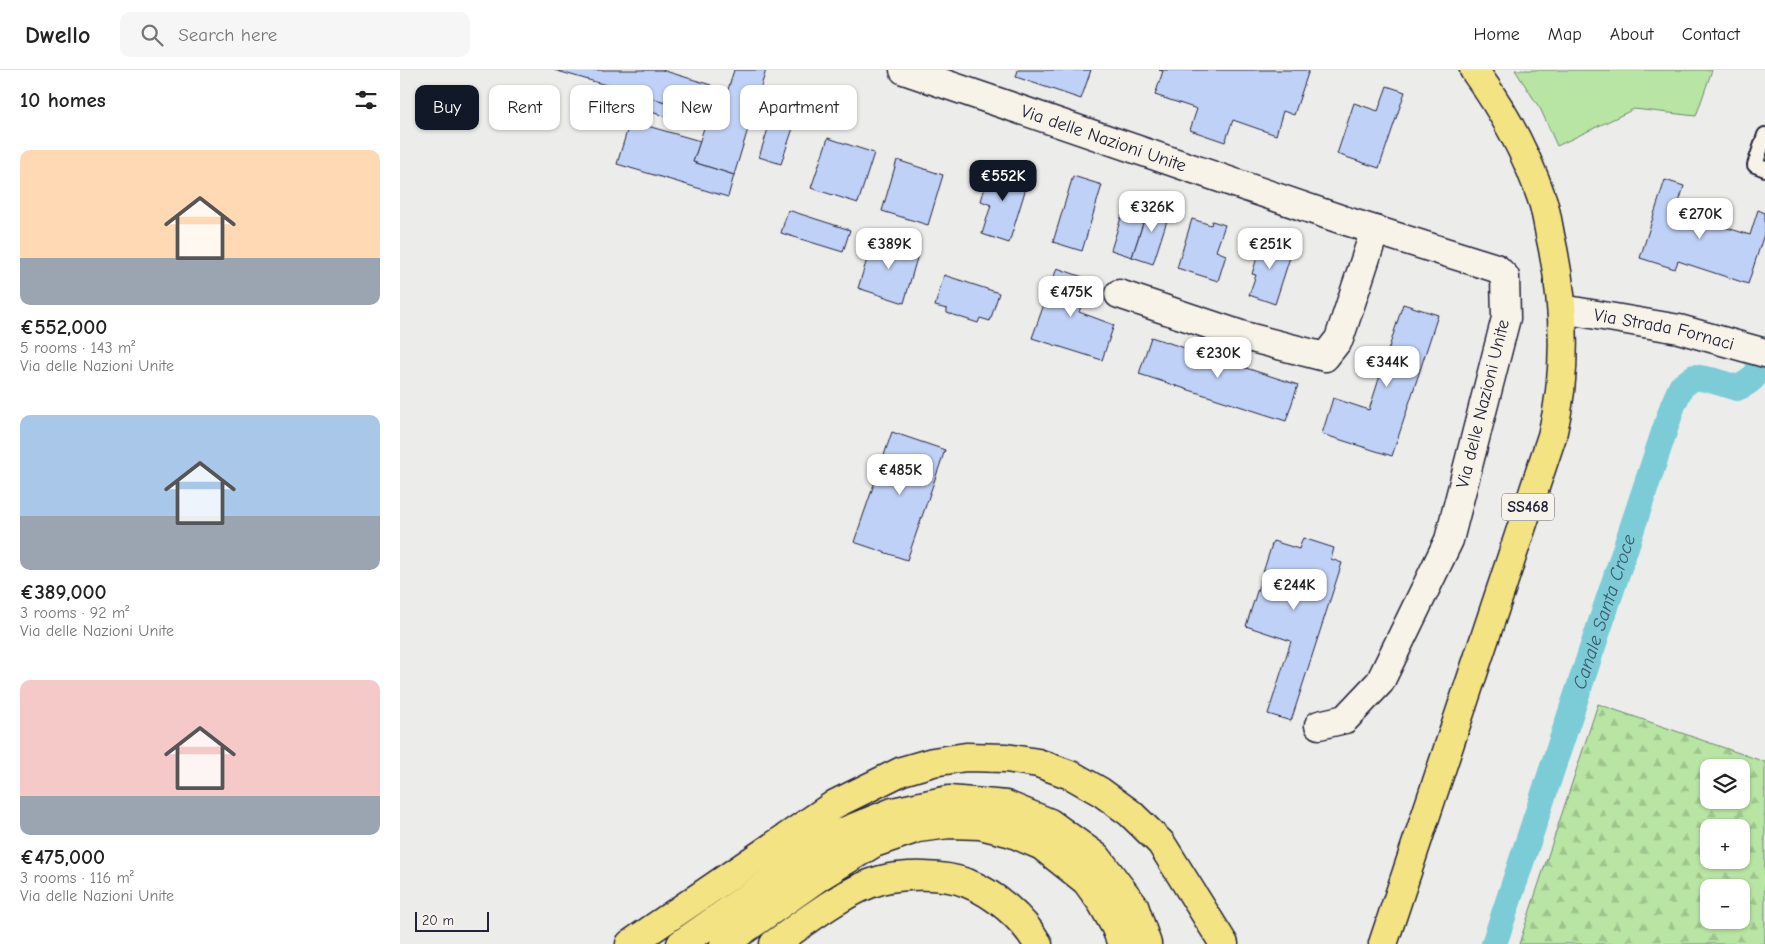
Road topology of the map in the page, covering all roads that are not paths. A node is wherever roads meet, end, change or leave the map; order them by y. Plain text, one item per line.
1 (904, 70) edge
2 (1474, 70) edge
3 (1765, 135) edge
4 (1765, 168) edge
5 (1375, 230) junction
6 (1120, 294) dead end
7 (1562, 309) junction
8 (1759, 351) edge
9 (1319, 725) dead end
10 (630, 944) edge
11 (681, 944) edge
12 (724, 944) edge
13 (774, 944) edge
14 (1038, 944) edge
15 (1122, 944) edge
16 (1147, 944) edge
17 (1224, 944) edge
18 (1383, 944) edge

1 - 5 street, Via delle Nazioni Unite
2 - 7 main road, SS468
3 - 4 lane
5 - 6 street
5 - 9 street, Via delle Nazioni Unite
7 - 8 street, Via Strada Fornaci
7 - 18 main road, SS468
10 - 17 main road
11 - 16 main road
12 - 15 main road
13 - 14 main road

